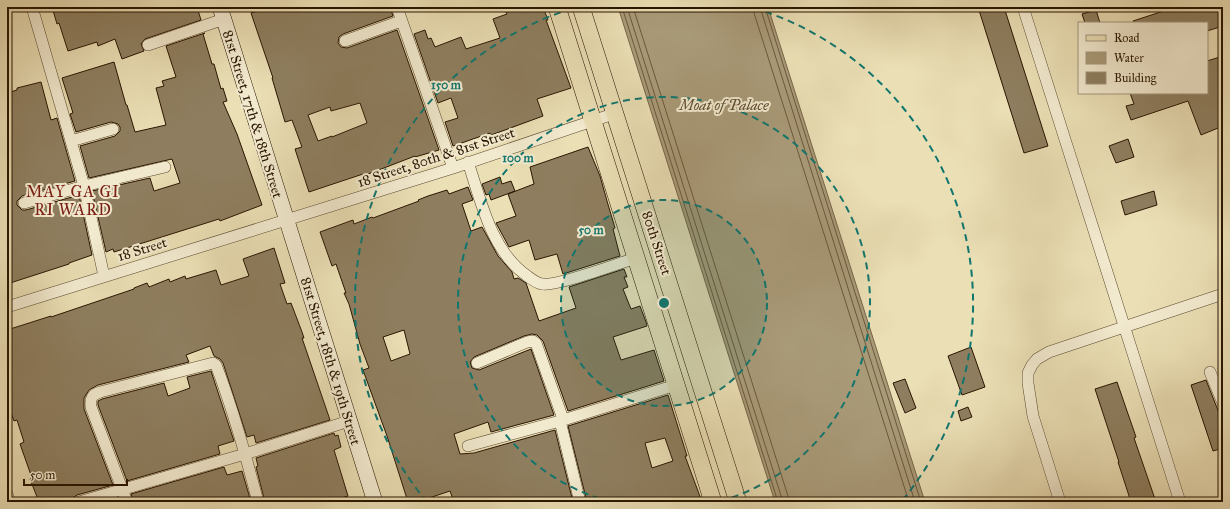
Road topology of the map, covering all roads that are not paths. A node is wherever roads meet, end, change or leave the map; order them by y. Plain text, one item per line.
1 (32, 7) edge
2 (397, 7) edge
3 (557, 7) edge
4 (582, 7) edge
5 (1023, 7) edge
6 (222, 13) edge
7 (402, 21) junction
8 (345, 41) dead end
9 (148, 45) dead end
10 (616, 113) junction
11 (594, 120) junction
12 (113, 129) dead end
13 (71, 141) junction
14 (468, 162) junction
15 (165, 167) dead end
16 (453, 168) junction
17 (84, 186) junction
18 (24, 202) dead end
19 (287, 220) junction
20 (636, 258) junction
21 (104, 276) junction
22 (1223, 294) edge
23 (7, 307) edge
24 (1124, 328) junction
25 (477, 363) dead end
26 (1210, 372) dead end
27 (676, 385) junction
28 (1223, 403) edge
29 (562, 420) junction
30 (349, 421) junction
31 (468, 446) dead end
32 (245, 454) junction
33 (122, 489) junction
34 (7, 494) edge
35 (10, 502) edge
36 (79, 502) edge
37 (127, 502) edge
38 (258, 502) edge
39 (375, 502) edge
40 (580, 502) edge
41 (713, 502) edge
42 (738, 502) edge
43 (1060, 502) edge
44 (1180, 502) edge

1 - 13 street
2 - 7 street
3 - 11 main road, 80th Street
4 - 10 main road, 80th Street
5 - 24 street
6 - 9 street
6 - 19 street, 81st Street, 17th & 18th Street
7 - 8 street
7 - 16 street
10 - 11 street
10 - 42 main road, 80th Street
11 - 14 street, 18 Street, 80th & 81st Street
11 - 20 main road, 80th Street
12 - 13 street
13 - 17 street
14 - 16 street, 18 Street, 80th & 81st Street
14 - 20 street
15 - 17 street
16 - 19 street, 18 Street, 80th & 81st Street
17 - 18 street
17 - 21 street
19 - 21 street, 18 Street
19 - 30 street, 81st Street, 18th & 19th Street
20 - 27 main road, 80th Street
21 - 23 street, 18 Street
22 - 24 street
24 - 43 street
24 - 44 street
25 - 29 street
26 - 28 street
27 - 29 street
27 - 41 main road, 80th Street
29 - 31 street
29 - 40 street
30 - 32 street
30 - 39 street, 81st Street, 18th & 19th Street
32 - 33 street
32 - 33 street
32 - 38 street
33 - 36 street
33 - 37 street
34 - 35 street

